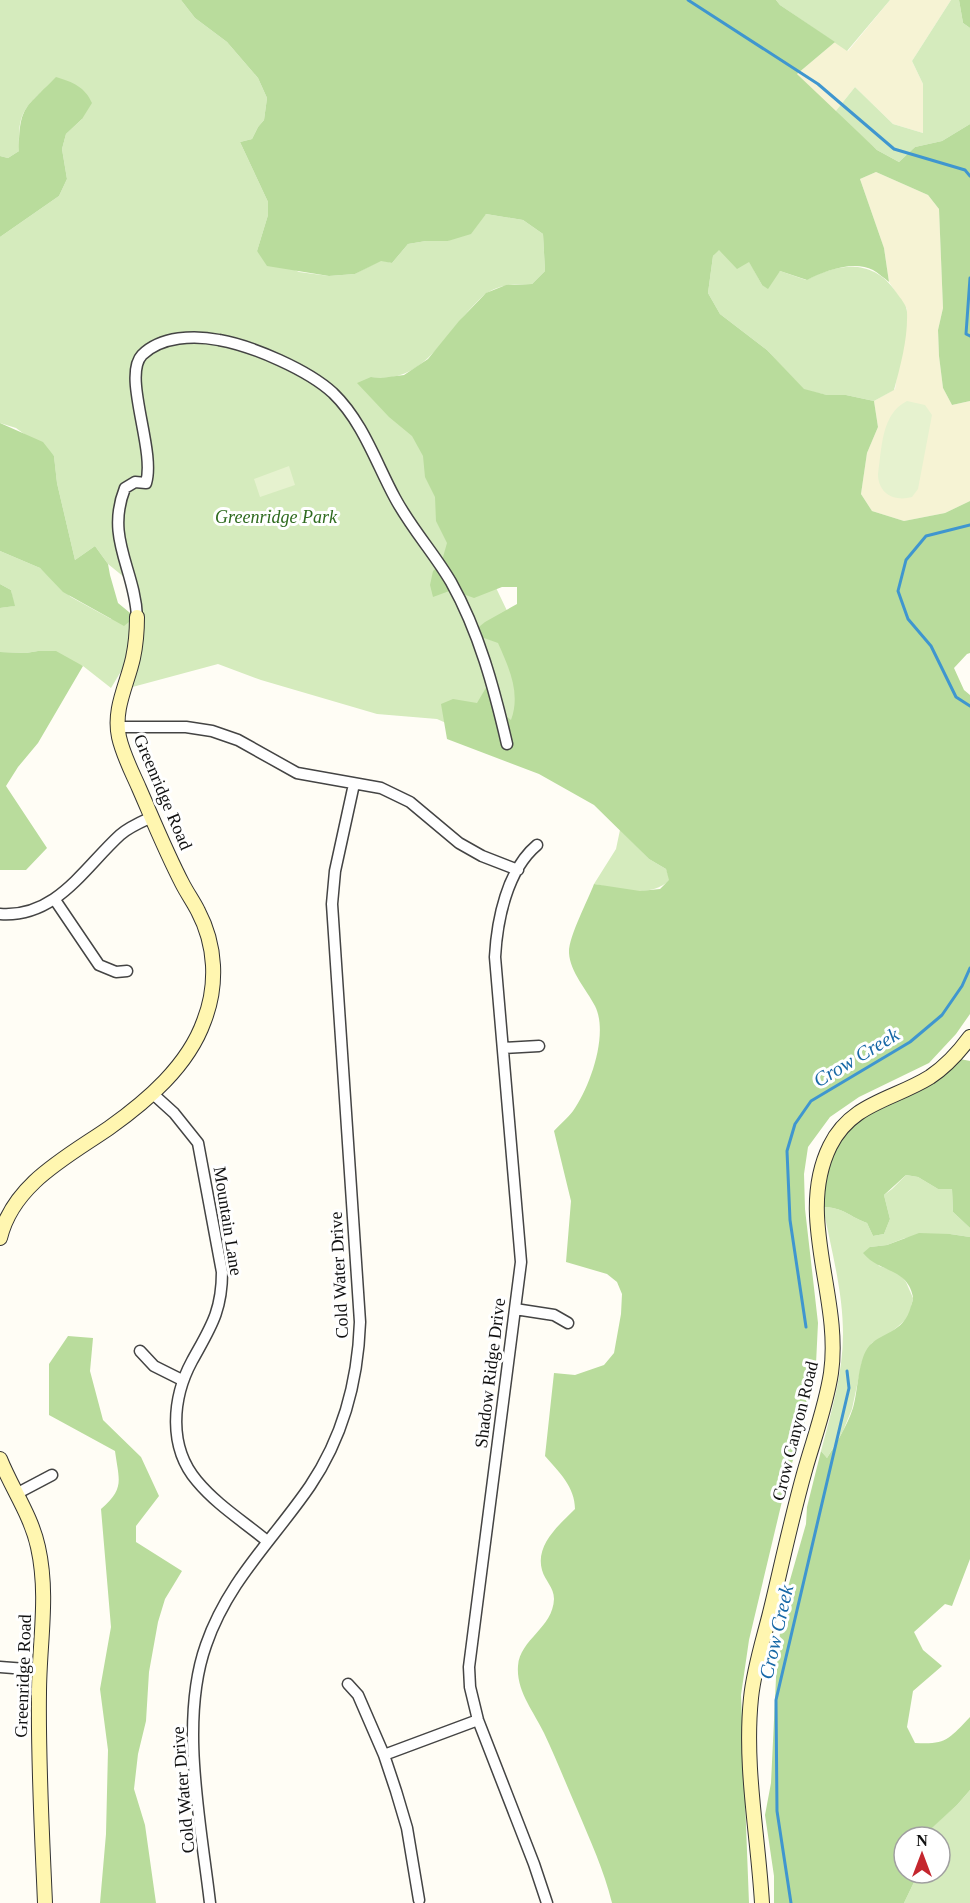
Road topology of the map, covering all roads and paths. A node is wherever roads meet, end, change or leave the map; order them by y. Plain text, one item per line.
1 (137, 617) joint
2 (118, 727) junction
3 (507, 744) dead end
4 (354, 784) junction
5 (152, 816) junction
6 (537, 845) dead end
7 (518, 870) junction
8 (55, 900) junction
9 (0, 914) edge
10 (127, 971) dead end
11 (970, 1037) edge
12 (539, 1046) dead end
13 (503, 1048) junction
14 (153, 1094) junction
15 (4, 1216) edge
16 (0, 1238) edge
17 (515, 1309) junction
18 (568, 1323) dead end
19 (140, 1351) dead end
20 (182, 1380) junction
21 (0, 1459) edge
22 (52, 1475) dead end
23 (16, 1494) junction
24 (267, 1541) junction
25 (0, 1667) edge
26 (39, 1670) junction
27 (348, 1683) dead end
28 (478, 1720) junction
29 (384, 1755) junction
30 (419, 1900) dead end
31 (45, 1903) edge
32 (210, 1903) edge
33 (547, 1903) edge
34 (762, 1903) edge

1 - 2 street, Greenridge Road
1 - 3 street, Greenridge Road
2 - 4 street
2 - 5 street, Greenridge Road
4 - 7 street
4 - 24 street, Cold Water Drive
5 - 8 street
5 - 14 street, Greenridge Road
6 - 7 street, Shadow Ridge Drive
7 - 13 street, Shadow Ridge Drive
8 - 9 street
8 - 10 street
11 - 34 street, Crow Canyon Road
12 - 13 street
13 - 17 street, Shadow Ridge Drive
14 - 15 street, Greenridge Road
14 - 20 street, Mountain Lane
15 - 16 street, Greenridge Road
17 - 18 street
17 - 28 street, Shadow Ridge Drive
19 - 20 street
20 - 24 street, Mountain Lane
21 - 23 street, Greenridge Road
22 - 23 street
23 - 26 street, Greenridge Road
24 - 32 street, Cold Water Drive
25 - 26 street
26 - 31 street, Greenridge Road
27 - 29 street
28 - 29 street
28 - 33 street, Shadow Ridge Drive
29 - 30 street

